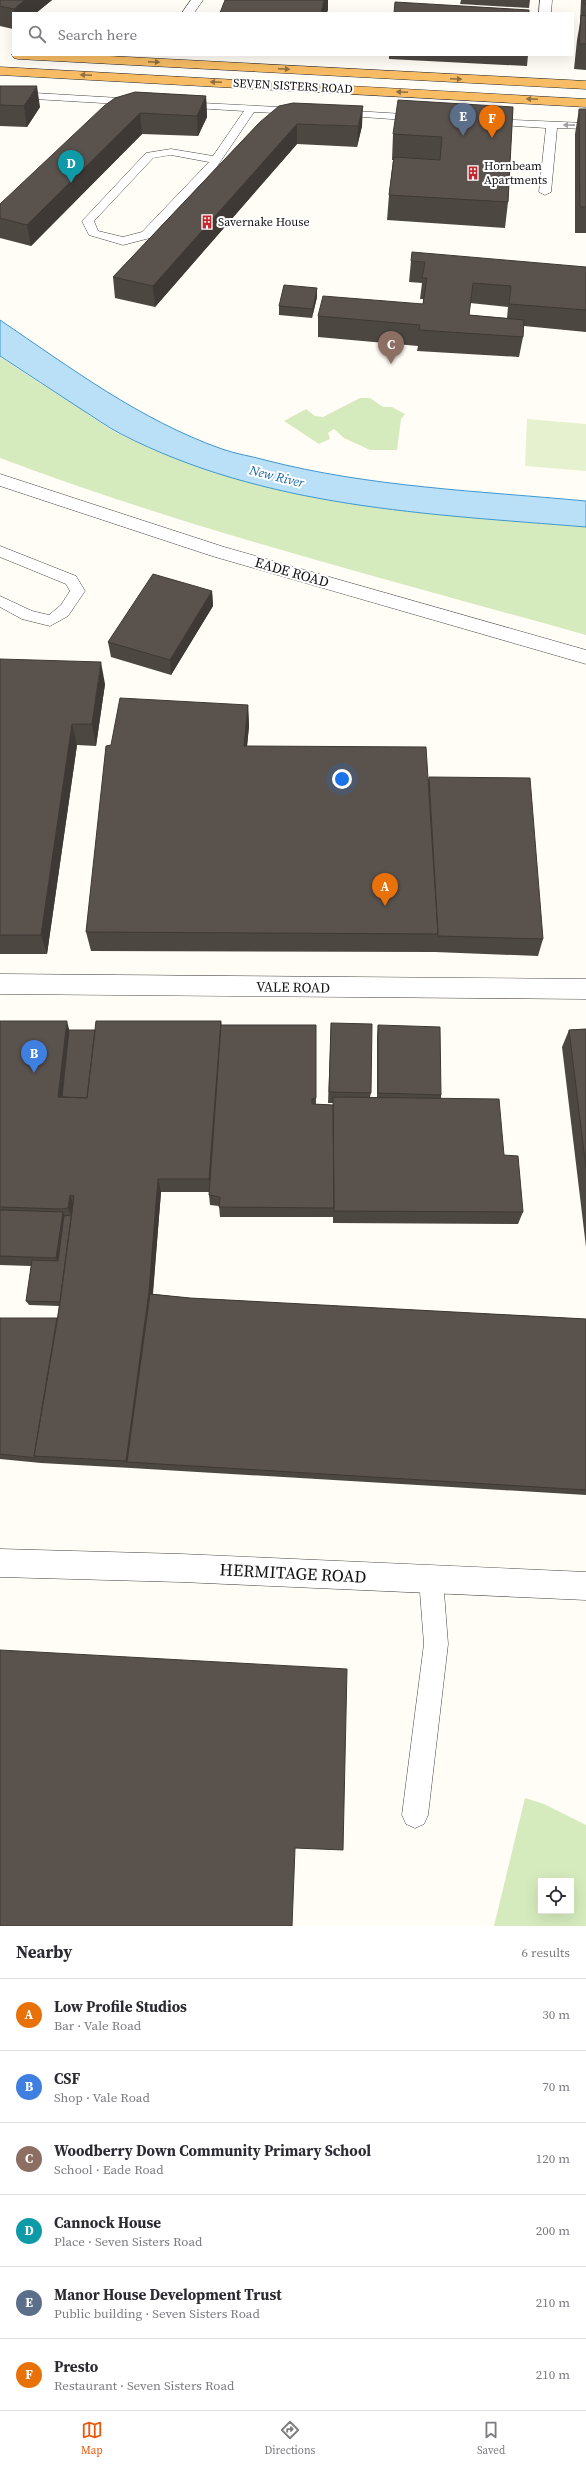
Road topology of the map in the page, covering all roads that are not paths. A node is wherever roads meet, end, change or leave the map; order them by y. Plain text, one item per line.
1 (197, 0) edge
2 (546, 0) edge
3 (189, 12) edge
4 (545, 12) edge
5 (31, 56) edge
6 (0, 71) edge
7 (586, 85) edge
8 (0, 94) edge
9 (147, 102) edge
10 (586, 103) edge
11 (171, 104) edge
12 (251, 109) junction
13 (309, 112) edge
14 (324, 113) edge
15 (434, 119) edge
16 (473, 121) edge
17 (552, 125) junction
18 (586, 126) edge
19 (216, 160) junction
20 (545, 192) dead end
21 (0, 480) edge
22 (0, 550) edge
23 (0, 601) edge
24 (586, 657) edge
25 (0, 984) edge
26 (586, 989) edge
27 (0, 1563) edge
28 (431, 1579) junction
29 (586, 1586) edge
30 (415, 1815) dead end

1 - 3 street
2 - 4 street
5 -> 7 highway, SEVEN SISTERS ROAD
10 -> 6 highway, SEVEN SISTERS ROAD
8 - 9 lane
11 - 12 lane
12 - 13 lane
12 - 19 lane
14 - 15 lane
16 - 17 lane
18 -> 17 lane
17 - 20 lane
19 - 19 lane
21 - 24 street, EADE ROAD
22 - 23 lane
25 - 26 street, VALE ROAD
27 - 28 street, HERMITAGE ROAD
28 - 29 street, HERMITAGE ROAD
28 - 30 lane

